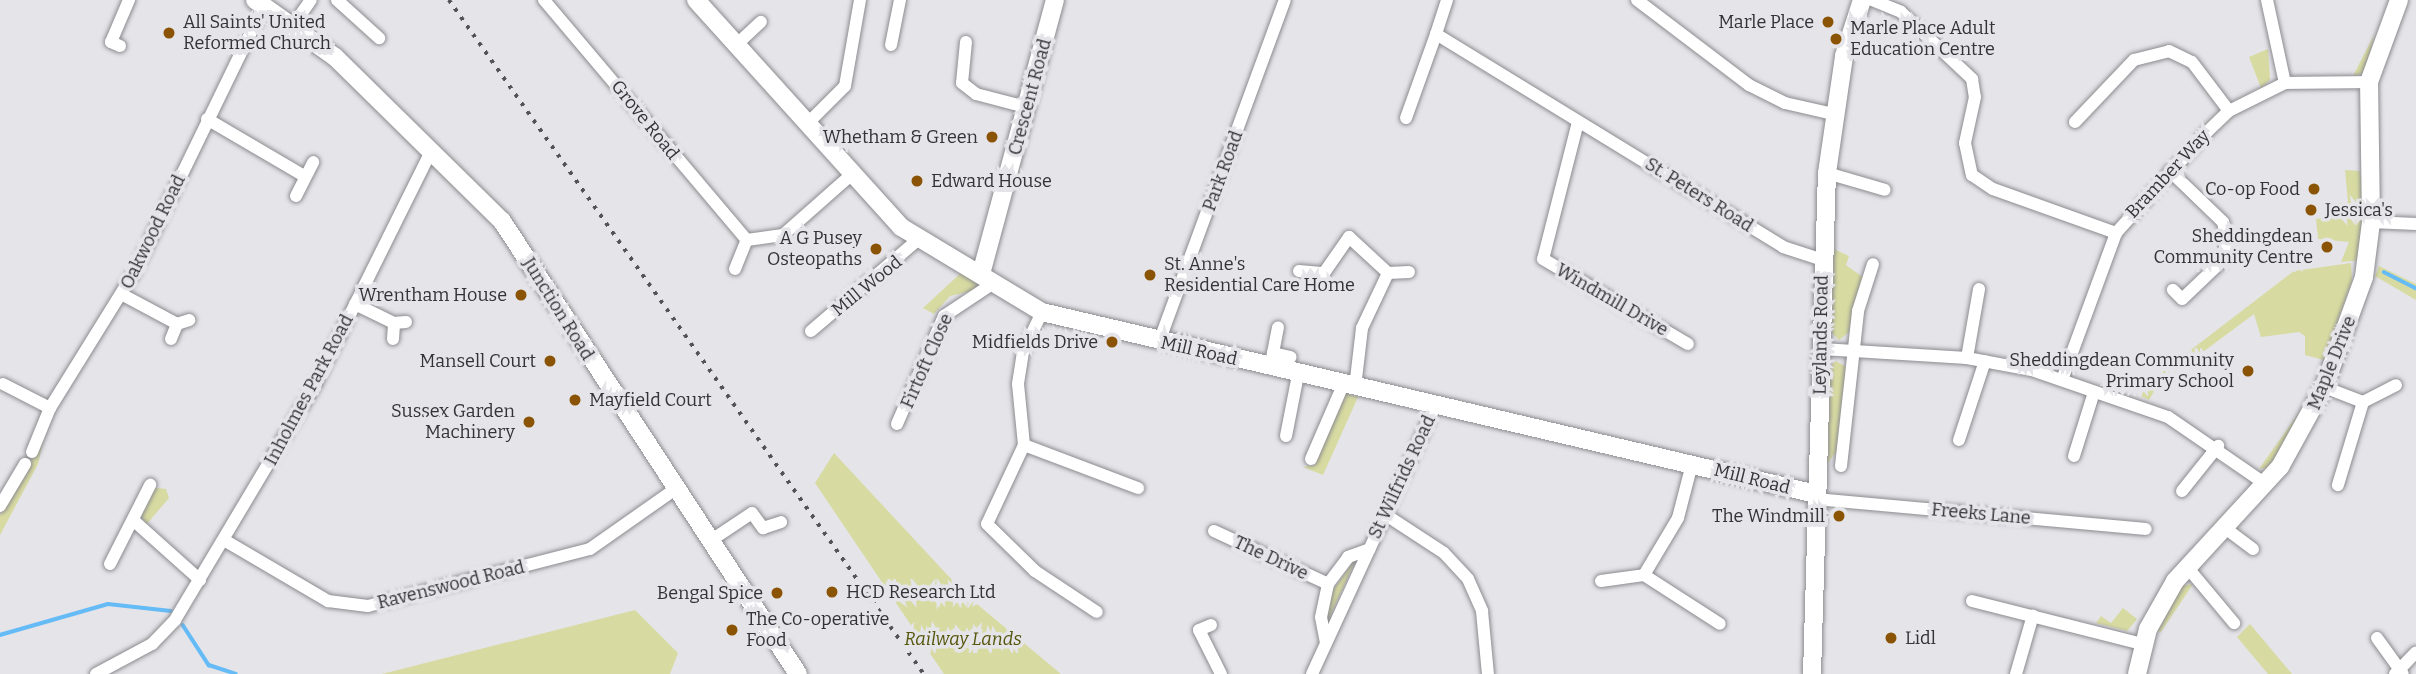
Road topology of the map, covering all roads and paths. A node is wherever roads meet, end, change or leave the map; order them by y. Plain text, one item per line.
1 (129, 0) edge
2 (311, 0) edge
3 (337, 0) edge
4 (544, 0) edge
5 (696, 0) edge
6 (860, 0) edge
7 (1055, 0) edge
8 (1285, 0) edge
9 (1447, 0) edge
10 (1637, 0) edge
11 (1862, 0) edge
12 (1872, 0) edge
13 (2267, 0) edge
14 (2399, 0) edge
15 (895, 1) edge
16 (260, 3) edge
17 (761, 22) dead end
18 (295, 24) junction
19 (1436, 34) junction
20 (379, 38) dead end
21 (965, 42) dead end
22 (736, 45) junction
23 (891, 45) dead end
24 (120, 46) dead end
25 (2369, 82) junction
26 (2285, 83) junction
27 (1027, 107) junction
28 (2229, 111) junction
29 (1833, 114) junction
30 (1406, 118) dead end
31 (207, 119) junction
32 (1578, 122) junction
33 (2075, 122) dead end
34 (807, 124) junction
35 (430, 153) junction
36 (313, 162) dead end
37 (2170, 171) junction
38 (1827, 173) junction
39 (851, 175) junction
40 (304, 176) junction
41 (1885, 190) dead end
42 (296, 196) dead end
43 (2371, 222) junction
44 (2416, 224) edge
45 (2116, 233) junction
46 (920, 238) junction
47 (747, 240) junction
48 (1823, 260) junction
49 (1873, 264) dead end
50 (735, 269) dead end
51 (1299, 271) dead end
52 (1409, 272) dead end
53 (1388, 273) junction
54 (988, 278) junction
55 (1979, 289) dead end
56 (2173, 290) dead end
57 (122, 295) junction
58 (355, 304) junction
59 (1042, 312) junction
60 (1278, 327) dead end
61 (811, 331) dead end
62 (171, 339) dead end
63 (393, 339) dead end
64 (1159, 342) junction
65 (1688, 344) dead end
66 (1822, 349) junction
67 (1856, 352) junction
68 (1291, 357) dead end
69 (1967, 358) junction
70 (1272, 360) junction
71 (1984, 361) junction
72 (10, 371) dead end
73 (1298, 375) junction
74 (2062, 380) junction
75 (2396, 385) dead end
76 (1349, 386) junction
77 (1, 387) edge
78 (2324, 387) junction
79 (2094, 392) junction
80 (2363, 402) junction
81 (1435, 406) junction
82 (50, 408) junction
83 (897, 424) dead end
84 (1286, 436) dead end
85 (1959, 440) dead end
86 (1024, 445) junction
87 (2218, 446) junction
88 (32, 452) dead end
89 (2074, 456) dead end
90 (1311, 459) dead end
91 (25, 464) dead end
92 (1692, 464) junction
93 (1841, 466) dead end
94 (2261, 481) junction
95 (150, 485) dead end
96 (2338, 485) dead end
97 (1138, 488) dead end
98 (674, 490) junction
99 (2182, 491) dead end
100 (1816, 497) junction
101 (0, 506) edge
102 (1385, 515) junction
103 (133, 520) junction
104 (781, 523) dead end
105 (2225, 528) junction
106 (2146, 529) dead end
107 (1214, 531) dead end
108 (224, 540) junction
109 (710, 541) junction
110 (1370, 549) junction
111 (2253, 549) dead end
112 (110, 564) dead end
113 (2188, 568) junction
114 (1644, 575) junction
115 (200, 580) junction
116 (1601, 581) dead end
117 (1328, 584) junction
118 (1972, 601) dead end
119 (1097, 612) dead end
120 (2033, 615) junction
121 (2234, 623) dead end
122 (1720, 624) dead end
123 (1211, 625) dead end
124 (2377, 638) dead end
125 (1325, 643) junction
126 (2142, 644) junction
127 (2416, 652) edge
128 (2399, 673) edge
129 (96, 674) edge
130 (798, 674) edge
131 (1221, 674) edge
132 (1311, 674) edge
133 (1488, 674) edge
134 (1812, 674) edge
135 (2016, 674) edge
136 (2137, 674) edge

1 - 24 street
2 - 18 street
3 - 20 street
4 - 47 street, Grove Road
5 - 22 street, Mill Road
6 - 34 street
7 - 27 street, Crescent Road
8 - 64 street, Park Road
9 - 19 street
10 - 29 street
11 - 29 street, Leylands Road
12 - 45 street
13 - 26 street
14 - 25 street, Maple Drive
15 - 23 street
16 - 18 street, Junction Road
16 - 31 street, Oakwood Road
17 - 22 street
18 - 35 street, Junction Road
19 - 30 street
19 - 32 street, St. Peters Road
21 - 27 street
22 - 34 street, Mill Road
25 - 26 street, Bramber Way
25 - 43 street, Maple Drive
26 - 28 street, Bramber Way
27 - 54 street, Crescent Road
28 - 33 street
28 - 37 street, Bramber Way
29 - 38 street, Leylands Road
31 - 40 street
31 - 57 street, Oakwood Road
32 - 48 street, St. Peters Road
32 - 65 street, Windmill Drive
34 - 39 street, Mill Road
35 - 58 street, Inholmes Park Road
35 - 98 street, Junction Road
36 - 40 street
37 - 45 street, Bramber Way
37 - 56 street
38 - 41 street
38 - 48 street, Leylands Road
39 - 46 street, Mill Road
39 - 47 street
40 - 42 street
43 - 44 street
43 - 78 street, Maple Drive
45 - 74 street, Bramber Way
46 - 54 street, Mill Road
46 - 61 street, Mill Wood
47 - 50 street
48 - 66 street, Leylands Road
49 - 67 street
51 - 53 street
52 - 53 street
53 - 76 street
54 - 59 street, Mill Road
54 - 83 street, Firtoft Close
55 - 69 street
57 - 62 street
57 - 82 street, Oakwood Road
58 - 63 street
58 - 108 street, Inholmes Park Road
59 - 64 street, Mill Road
59 - 86 street
60 - 70 street
64 - 70 street, Mill Road
66 - 67 street
66 - 100 street, Leylands Road
67 - 69 street
67 - 93 street
68 - 70 street
69 - 71 street
70 - 73 street, Mill Road
71 - 74 street
71 - 85 street
72 - 77 street
73 - 76 street, Mill Road
73 - 84 street
74 - 79 street
75 - 80 street
76 - 81 street, Mill Road
76 - 90 street
77 - 82 street
78 - 80 street
78 - 94 street, Maple Drive
79 - 87 street
79 - 89 street
80 - 96 street
81 - 92 street, Mill Road
81 - 102 street, St Wilfrids Road
82 - 88 street, Oakwood Road
86 - 97 street
86 - 119 street
87 - 94 street
87 - 99 street
91 - 101 street
92 - 100 street, Mill Road
92 - 114 street
94 - 105 street, Maple Drive
95 - 103 street
98 - 108 street, Ravenswood Road
98 - 109 street, Junction Road
100 - 106 street, Freeks Lane
100 - 134 street, Leylands Road
102 - 110 street, St Wilfrids Road
102 - 133 street
103 - 112 street
103 - 115 street
104 - 109 street
105 - 111 street
105 - 113 street, Maple Drive
107 - 117 street, The Drive
108 - 115 street, Inholmes Park Road
109 - 130 street, Junction Road
110 - 117 street, St Wilfrids Road
110 - 125 street, St Wilfrids Road
113 - 121 street
113 - 126 street, Maple Drive
114 - 116 street
114 - 122 street
115 - 129 street, Inholmes Park Road
117 - 125 street, St Wilfrids Road
118 - 120 street
120 - 126 street
120 - 135 street
123 - 131 street
124 - 128 street
125 - 132 street, St Wilfrids Road
126 - 136 street, Maple Drive
127 - 128 street

